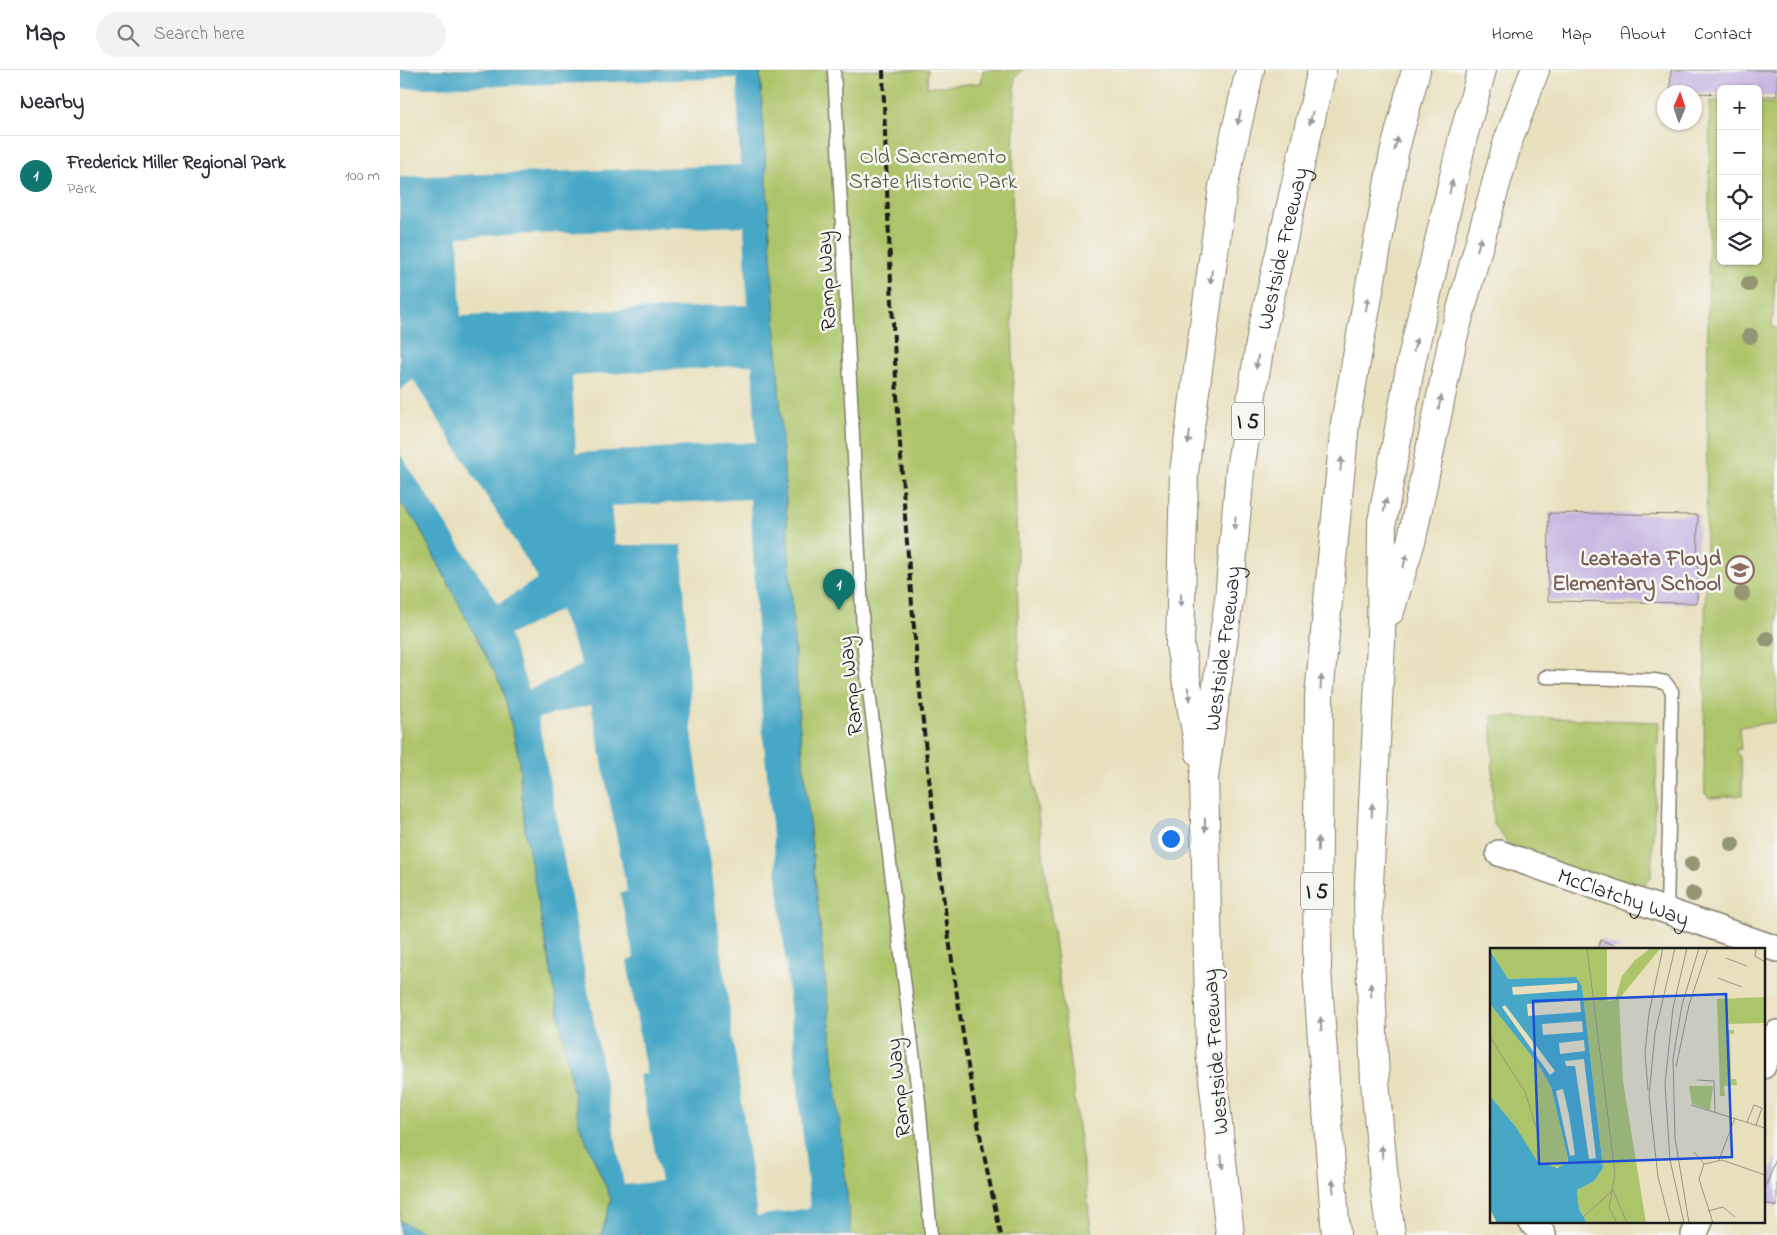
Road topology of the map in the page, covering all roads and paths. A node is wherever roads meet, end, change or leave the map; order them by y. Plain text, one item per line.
1 (834, 70) edge
2 (1250, 70) edge
3 (1322, 70) edge
4 (1416, 70) edge
5 (1482, 70) edge
6 (1534, 70) edge
7 (1381, 641) junction
8 (1546, 676) dead end
9 (1204, 777) junction
10 (1499, 853) dead end
11 (1667, 911) junction
12 (1777, 949) edge
13 (1777, 1033) edge
14 (1764, 1064) edge
15 (1533, 1222) edge
16 (1700, 1222) edge
17 (930, 1235) edge
18 (1230, 1235) edge
19 (1336, 1235) edge
20 (1391, 1235) edge
21 (1543, 1235) edge
22 (1694, 1235) edge

1 - 17 lane, Ramp Way
2 -> 9 highway
3 -> 9 highway, Westside Freeway / I 5
19 -> 4 highway, I 5
7 -> 5 highway
7 -> 6 highway
20 -> 7 highway
8 - 11 lane
9 -> 18 highway, Westside Freeway / I 5
10 - 11 street, McClatchy Way
11 - 12 street, McClatchy Way
13 - 14 street
15 - 21 street
16 - 22 street

